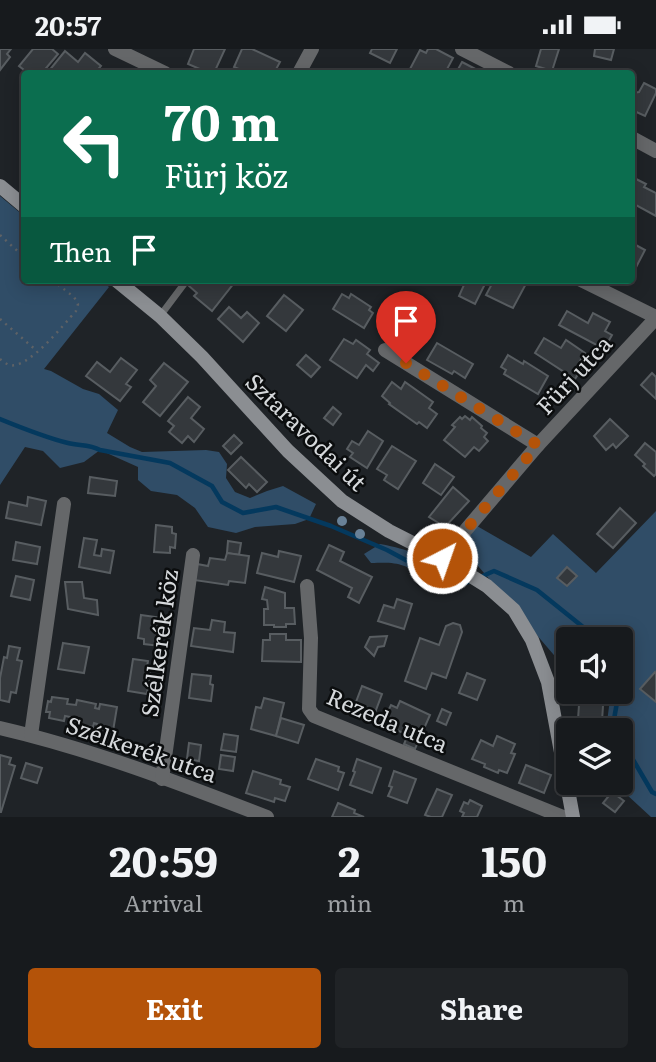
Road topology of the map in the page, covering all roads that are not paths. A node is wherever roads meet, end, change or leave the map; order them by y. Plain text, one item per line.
1 (115, 49) edge
2 (312, 49) edge
3 (462, 49) edge
4 (159, 70) edge
5 (301, 70) edge
6 (503, 70) edge
7 (635, 140) edge
8 (656, 151) edge
9 (0, 186) edge
10 (21, 204) edge
11 (121, 284) edge
12 (184, 284) edge
13 (589, 284) edge
14 (160, 316) junction
15 (656, 318) edge
16 (385, 350) dead end
17 (538, 445) junction
18 (64, 504) dead end
19 (193, 555) dead end
20 (444, 559) junction
21 (307, 586) dead end
22 (0, 728) edge
23 (32, 735) junction
24 (162, 779) junction
25 (267, 817) edge
26 (563, 817) edge
27 (573, 817) edge

1 - 4 street
2 - 5 street
3 - 6 street
7 - 8 street
9 - 10 street
11 - 14 street, Sztaravodai út
12 - 14 lane
13 - 15 street
14 - 20 street, Sztaravodai út
15 - 17 street, Fürj utca
16 - 17 street
17 - 20 street, Fürj utca
18 - 23 street
19 - 24 street, Szélkerék köz
20 - 27 street, Sztaravodai út
21 - 26 street, Rezeda utca
22 - 23 street, Szélkerék utca
23 - 24 street, Szélkerék utca
24 - 25 street, Szélkerék utca

